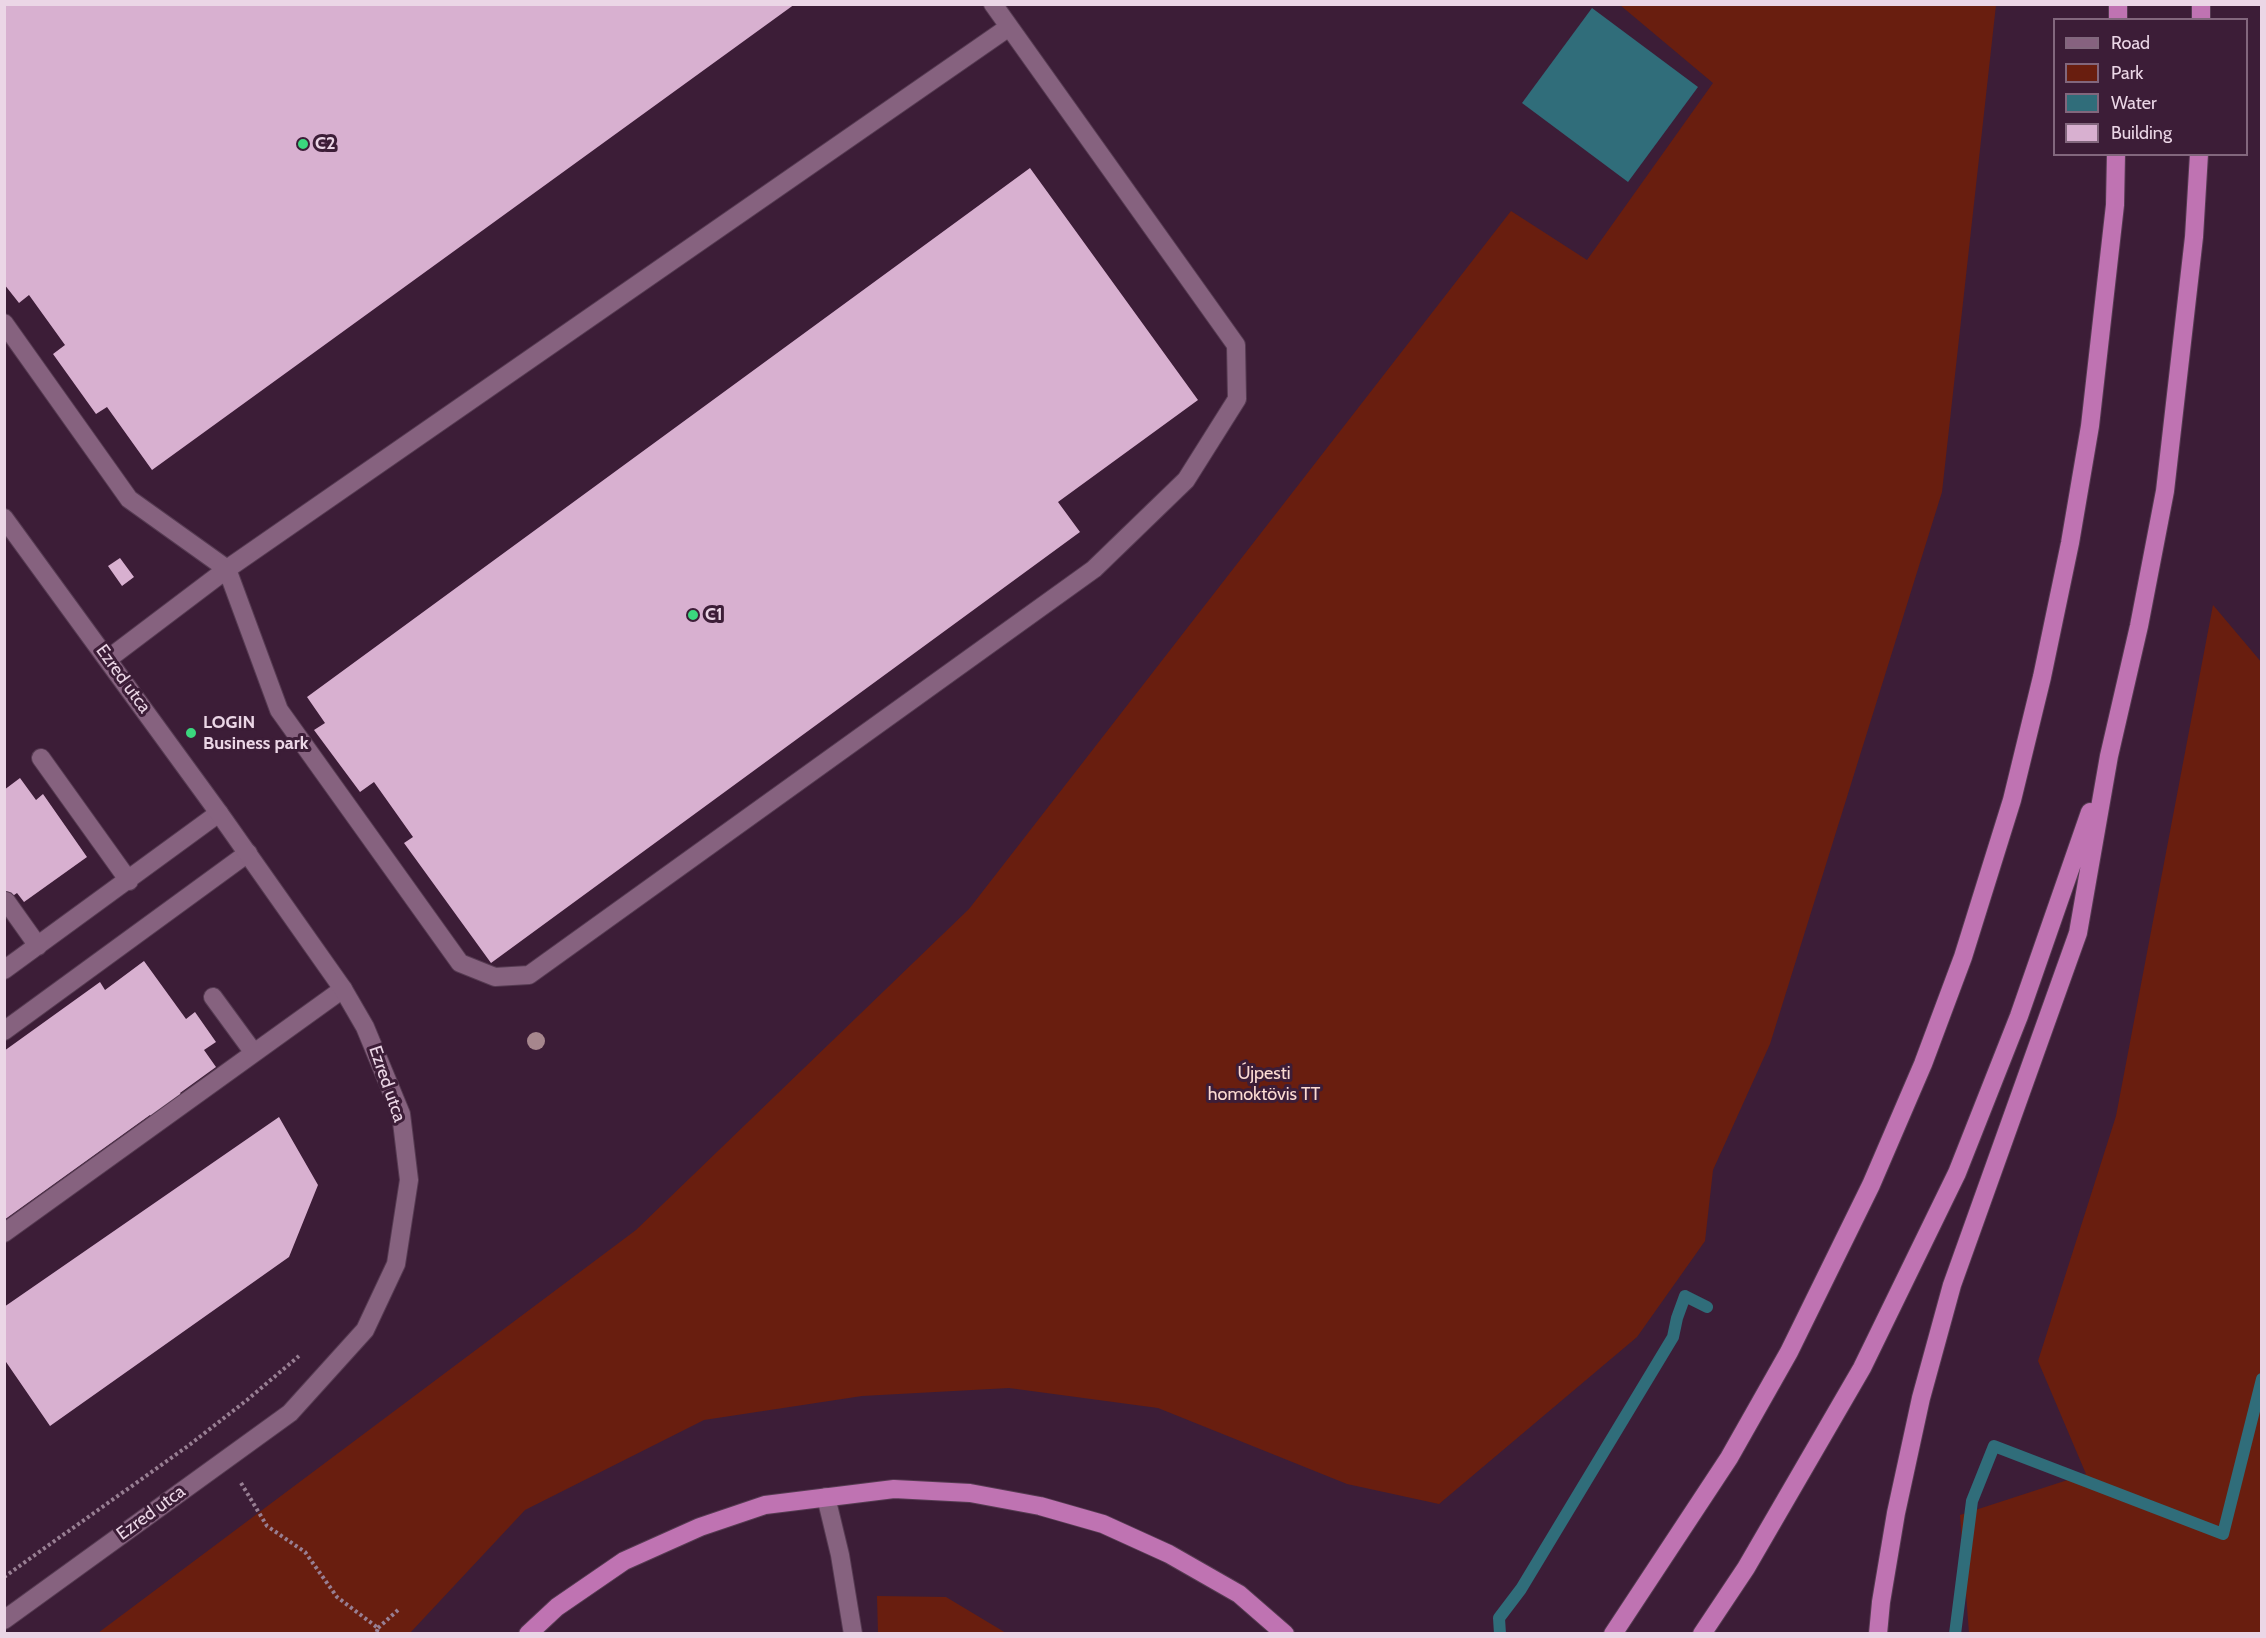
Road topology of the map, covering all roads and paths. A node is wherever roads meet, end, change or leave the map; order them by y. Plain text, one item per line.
1 (993, 4) edge
2 (1009, 27) junction
3 (2116, 156) edge
4 (2199, 156) edge
5 (4, 322) edge
6 (4, 518) edge
7 (227, 569) junction
8 (108, 658) junction
9 (2109, 756) junction
10 (41, 758) dead end
11 (219, 813) junction
12 (248, 853) junction
13 (129, 881) junction
14 (6, 901) edge
15 (38, 946) junction
16 (4, 970) edge
17 (342, 989) junction
18 (213, 997) dead end
19 (4, 1031) edge
20 (254, 1053) junction
21 (4, 1233) edge
22 (228, 1457) junction
23 (826, 1497) junction
24 (398, 1610) dead end
25 (7, 1613) edge
26 (378, 1628) junction
27 (376, 1634) edge
28 (528, 1634) edge
29 (853, 1634) edge
30 (1284, 1634) edge
31 (1613, 1634) edge
32 (1702, 1634) edge
33 (1878, 1634) edge

1 - 2 street
2 - 7 street
2 - 7 street
3 - 31 highway
4 - 9 highway
5 - 7 street
6 - 8 street, Ezred utca
7 - 8 street
8 - 11 street, Ezred utca
9 - 32 highway
9 - 33 highway
10 - 13 street
11 - 12 street, Ezred utca
11 - 13 street
12 - 17 street, Ezred utca
12 - 19 street
13 - 15 street
14 - 15 street
15 - 16 street
17 - 20 street
17 - 22 street, Ezred utca
18 - 20 street
20 - 21 street
22 - 25 street, Ezred utca
22 - 26 path
23 - 28 highway
23 - 29 street
23 - 30 highway
24 - 26 path
26 - 27 path

